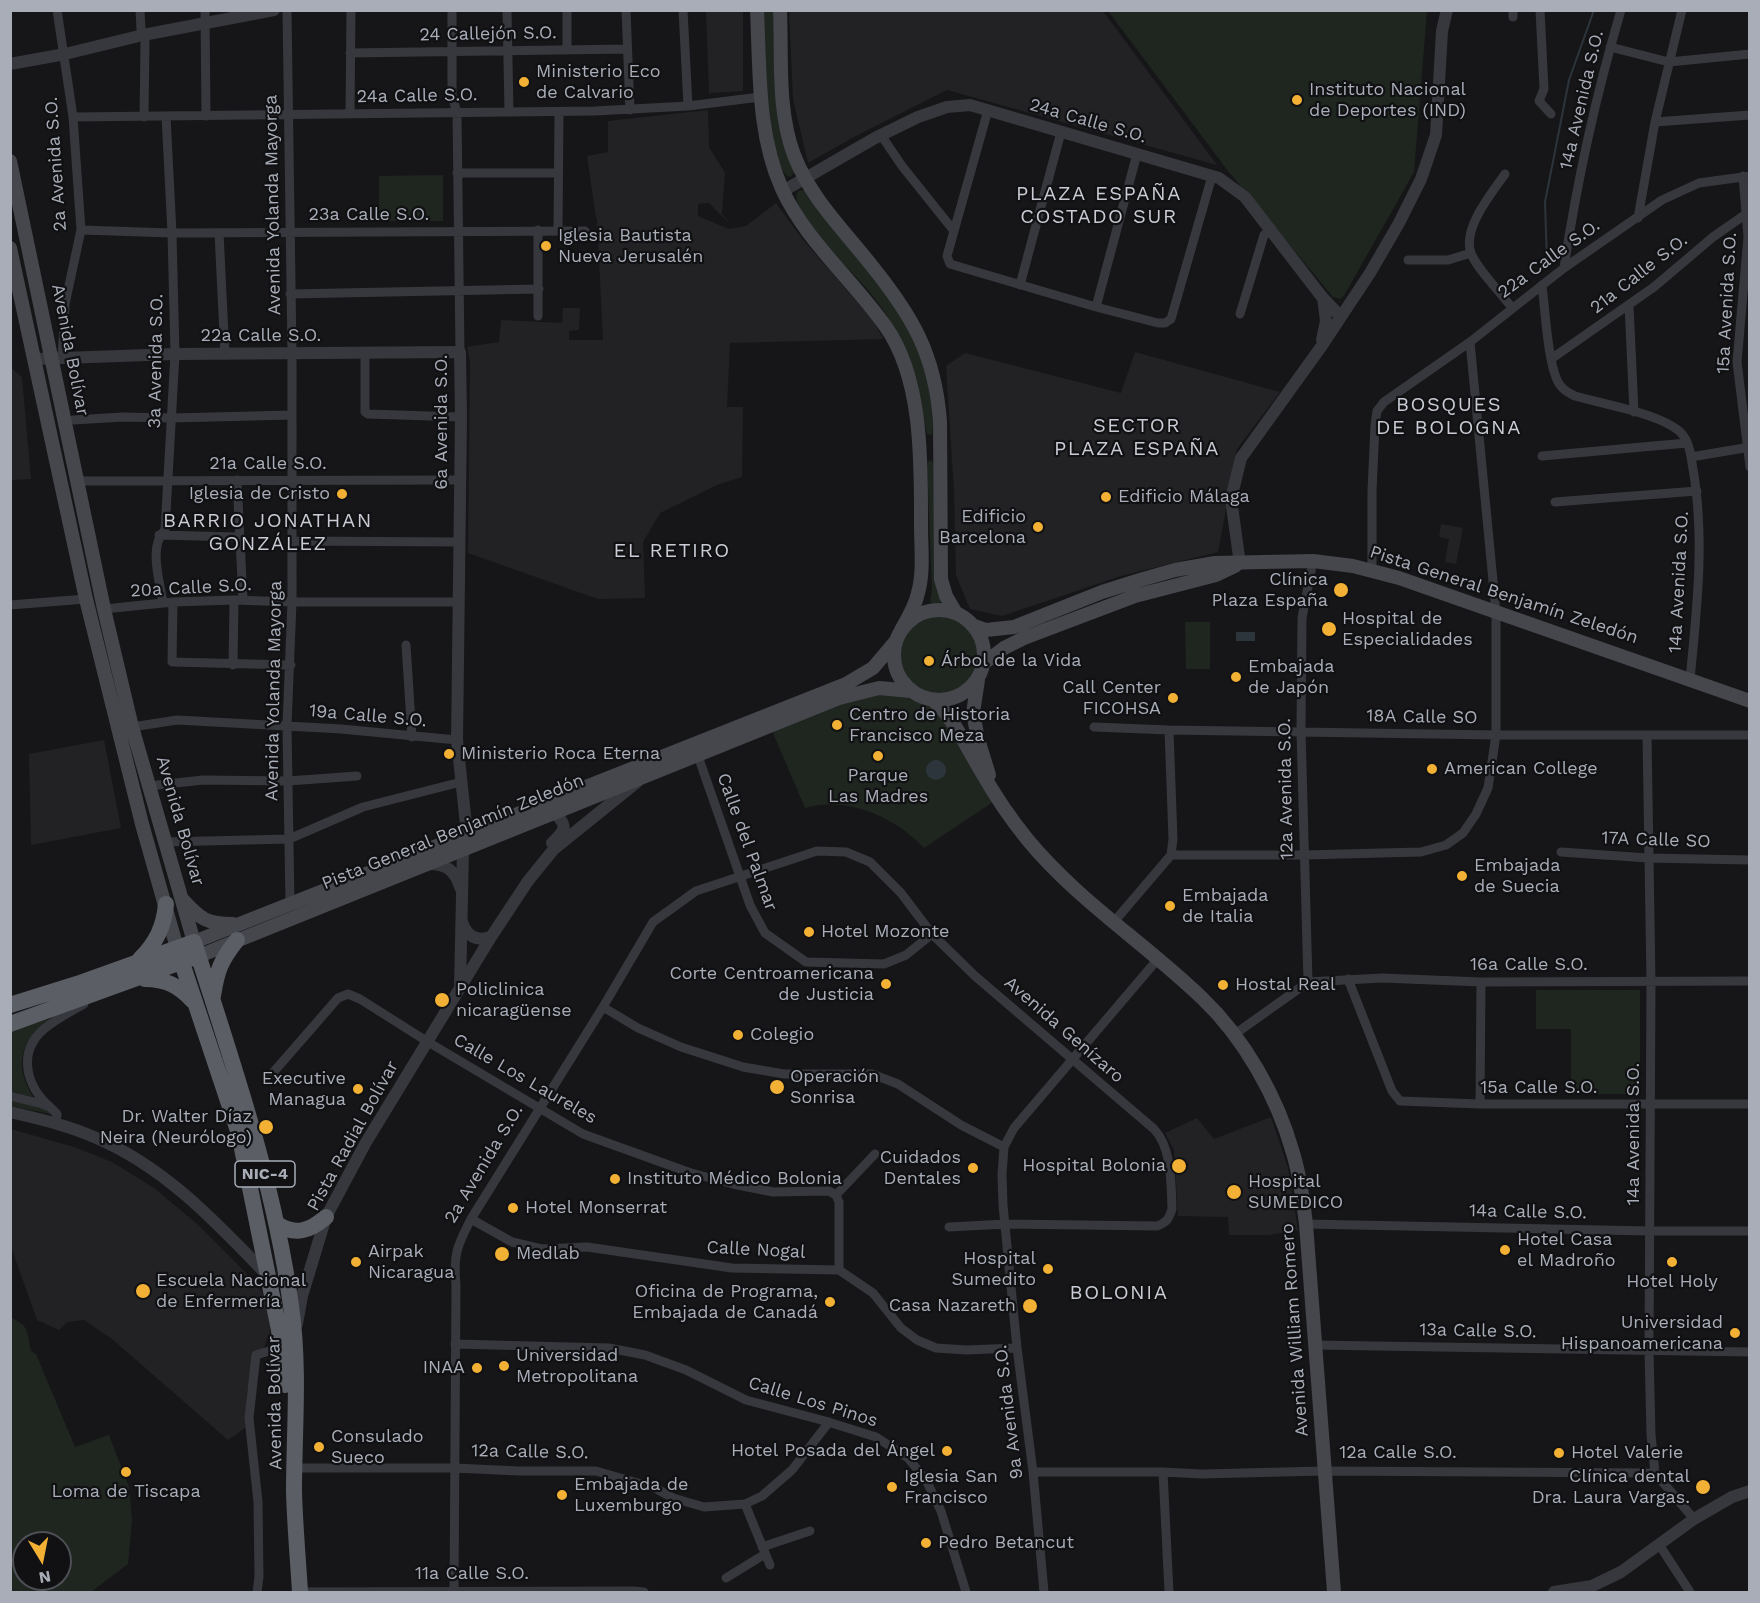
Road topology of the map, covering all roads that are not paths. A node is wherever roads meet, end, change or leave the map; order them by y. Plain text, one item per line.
1 (57, 10) edge
2 (140, 10) edge
3 (205, 10) edge
4 (274, 10) edge
5 (287, 10) edge
6 (351, 10) edge
7 (452, 10) edge
8 (507, 10) edge
9 (567, 10) edge
10 (626, 10) edge
11 (683, 10) edge
12 (758, 10) edge
13 (780, 10) edge
14 (1447, 10) edge
15 (1540, 10) edge
16 (1621, 10) edge
17 (1682, 10) edge
18 (205, 24) junction
19 (143, 35) junction
20 (1610, 48) junction
21 (627, 49) junction
22 (567, 50) junction
23 (452, 51) junction
24 (508, 51) junction
25 (350, 53) junction
26 (65, 54) junction
27 (1749, 54) edge
28 (1669, 62) junction
29 (10, 64) edge
30 (760, 97) junction
31 (688, 106) junction
32 (630, 110) junction
33 (988, 110) junction
34 (509, 112) junction
35 (559, 112) junction
36 (457, 113) junction
37 (350, 114) junction
38 (1551, 114) dead end
39 (289, 115) junction
40 (1749, 115) edge
41 (166, 116) junction
42 (206, 116) junction
43 (73, 117) junction
44 (144, 117) junction
45 (1655, 122) junction
46 (1061, 132) junction
47 (881, 135) junction
48 (1137, 154) junction
49 (10, 161) edge
50 (457, 173) junction
51 (558, 173) junction
52 (1505, 174) dead end
53 (1212, 176) junction
54 (1746, 176) edge
55 (805, 178) junction
56 (783, 191) junction
57 (1746, 214) junction
58 (1638, 218) junction
59 (81, 230) junction
60 (538, 230) junction
61 (1271, 230) junction
62 (558, 231) junction
63 (585, 231) dead end
64 (954, 231) junction
65 (290, 232) junction
66 (458, 232) junction
67 (172, 233) junction
68 (219, 233) junction
69 (10, 248) edge
70 (1470, 253) junction
71 (1408, 260) dead end
72 (1564, 268) junction
73 (1020, 285) junction
74 (1542, 285) junction
75 (539, 289) junction
76 (459, 292) junction
77 (290, 294) junction
78 (1323, 297) junction
79 (1629, 305) junction
80 (1096, 307) junction
81 (1512, 308) junction
82 (1240, 314) dead end
83 (538, 316) dead end
84 (1340, 316) junction
85 (1470, 342) junction
86 (1321, 347) junction
87 (460, 352) junction
88 (365, 353) junction
89 (175, 354) junction
90 (292, 354) junction
91 (225, 355) junction
92 (35, 359) junction
93 (57, 359) junction
94 (1551, 359) junction
95 (1634, 412) junction
96 (292, 415) junction
97 (461, 417) junction
98 (172, 418) junction
99 (73, 420) dead end
100 (1687, 443) junction
101 (1748, 448) edge
102 (1542, 456) dead end
103 (1691, 458) junction
104 (1749, 467) edge
105 (237, 480) junction
106 (292, 480) junction
107 (460, 480) junction
108 (76, 481) junction
109 (168, 481) junction
110 (1697, 491) junction
111 (1555, 502) dead end
112 (159, 535) junction
113 (238, 537) junction
114 (292, 541) junction
115 (460, 542) junction
116 (1313, 561) junction
117 (1240, 564) junction
118 (1372, 571) junction
119 (86, 599) junction
120 (238, 600) junction
121 (292, 602) junction
122 (459, 602) junction
123 (168, 603) junction
124 (10, 605) edge
125 (104, 609) junction
126 (1496, 612) junction
127 (956, 613) junction
128 (972, 625) junction
129 (898, 636) junction
130 (406, 645) dead end
131 (233, 665) junction
132 (291, 666) junction
133 (982, 670) junction
134 (1690, 679) junction
135 (911, 691) junction
136 (933, 700) junction
137 (1749, 701) edge
138 (786, 708) junction
139 (287, 726) junction
140 (132, 727) junction
141 (1094, 727) dead end
142 (1169, 730) junction
143 (1301, 731) junction
144 (1496, 735) junction
145 (1647, 735) junction
146 (1749, 735) edge
147 (412, 737) junction
148 (458, 740) junction
149 (702, 740) junction
150 (698, 756) junction
151 (357, 776) dead end
152 (640, 779) junction
153 (288, 781) junction
154 (461, 782) junction
155 (148, 786) junction
156 (991, 786) junction
157 (552, 806) junction
158 (514, 819) junction
159 (492, 824) junction
160 (467, 834) junction
161 (289, 839) junction
162 (165, 842) junction
163 (464, 850) junction
164 (1561, 852) dead end
165 (1171, 855) junction
166 (1304, 855) junction
167 (1648, 858) junction
168 (1749, 860) edge
169 (429, 864) junction
170 (392, 877) junction
171 (741, 877) junction
172 (528, 881) junction
173 (462, 896) junction
174 (174, 901) junction
175 (290, 904) junction
176 (461, 921) junction
177 (1113, 923) junction
178 (238, 932) junction
179 (932, 934) junction
180 (491, 937) junction
181 (196, 949) junction
182 (179, 955) junction
183 (1157, 960) junction
184 (137, 971) junction
185 (1348, 979) junction
186 (1308, 981) junction
187 (1749, 981) edge
188 (1480, 982) junction
189 (1651, 982) junction
190 (114, 987) junction
191 (458, 994) junction
192 (212, 1000) junction
193 (195, 1004) junction
194 (10, 1005) edge
195 (603, 1007) junction
196 (10, 1024) edge
197 (1234, 1034) junction
198 (428, 1042) junction
199 (1072, 1059) junction
200 (272, 1075) dead end
201 (10, 1096) edge
202 (1480, 1104) junction
203 (1749, 1104) edge
204 (1651, 1105) junction
205 (50, 1107) junction
206 (538, 1108) junction
207 (10, 1112) edge
208 (56, 1123) junction
209 (1004, 1147) junction
210 (875, 1154) dead end
211 (836, 1195) junction
212 (326, 1216) junction
213 (471, 1219) junction
214 (277, 1224) junction
215 (1006, 1224) junction
216 (1306, 1224) junction
217 (949, 1227) dead end
218 (1749, 1230) edge
219 (1651, 1231) junction
220 (268, 1269) junction
221 (839, 1270) junction
222 (455, 1344) junction
223 (1315, 1345) junction
224 (1017, 1348) junction
225 (291, 1349) junction
226 (1649, 1350) junction
227 (1749, 1353) edge
228 (829, 1422) junction
229 (287, 1441) junction
230 (296, 1468) junction
231 (454, 1468) junction
232 (1323, 1471) junction
233 (1033, 1472) junction
234 (1163, 1472) junction
235 (1654, 1473) junction
236 (294, 1491) junction
237 (1749, 1491) edge
238 (745, 1504) junction
239 (1694, 1519) junction
240 (810, 1531) dead end
241 (1660, 1546) junction
242 (764, 1550) junction
243 (770, 1565) dead end
244 (726, 1578) dead end
245 (300, 1592) edge
246 (388, 1592) edge
247 (454, 1592) edge
248 (1571, 1592) edge
249 (257, 1593) edge
250 (644, 1593) edge
251 (966, 1593) edge
252 (1044, 1593) edge
253 (1169, 1593) edge
254 (1334, 1593) edge
255 (1554, 1593) edge
256 (1690, 1593) edge

1 - 26 street, 2a Avenida S.O.
2 - 19 street
3 - 18 street
4 - 18 street
5 - 39 street, Avenida Yolanda Mayorga
6 - 25 street
7 - 23 street, 6a Avenida S.O.
8 - 24 street
9 - 22 street
10 - 21 street
11 - 31 street
12 - 30 main road
13 - 55 main road
14 - 84 street
15 - 38 street
16 - 20 street, 14a Avenida S.O.
17 - 28 street
18 - 19 street
18 - 42 street
19 - 26 street
19 - 44 street
20 - 28 street
20 - 72 street, 14a Avenida S.O.
21 - 22 street, 24 Callejón S.O.
21 - 32 street
22 - 24 street, 24 Callejón S.O.
23 - 24 street, 24 Callejón S.O.
23 - 25 street, 24 Callejón S.O.
23 - 36 street, 6a Avenida S.O.
24 - 34 street
25 - 37 street
26 - 29 street
26 - 43 street, 2a Avenida S.O.
27 - 28 street
28 - 45 street
30 - 31 street, 24a Calle S.O.
30 - 56 main road
31 - 32 street, 24a Calle S.O.
32 - 35 street, 24a Calle S.O.
33 - 46 street, 24a Calle S.O.
33 - 47 street, 24a Calle S.O.
33 - 64 street
34 - 35 street, 24a Calle S.O.
34 - 36 street, 24a Calle S.O.
35 - 51 street
36 - 37 street, 24a Calle S.O.
36 - 50 street, 6a Avenida S.O.
37 - 39 street, 24a Calle S.O.
39 - 42 street, 24a Calle S.O.
39 - 65 street, Avenida Yolanda Mayorga
40 - 45 street
41 - 42 street, 24a Calle S.O.
41 - 44 street, 24a Calle S.O.
41 - 67 street, 3a Avenida S.O.
43 - 44 street, 24a Calle S.O.
43 - 59 street, 2a Avenida S.O.
45 - 58 street
46 - 48 street, 24a Calle S.O.
46 - 73 street
47 - 55 street, 24a Calle S.O.
47 - 64 street
48 - 53 street, 24a Calle S.O.
48 - 80 street
49 - 93 main road, Avenida Bolívar
50 - 51 street
50 - 66 street, 6a Avenida S.O.
51 - 62 street
52 - 70 street
53 - 61 street, 24a Calle S.O.
53 - 80 street
54 - 57 street, 15a Avenida S.O.
54 - 58 street, 22a Calle S.O.
55 - 56 street, 24a Calle S.O.
55 - 127 main road
56 - 129 main road
57 - 79 street, 21a Calle S.O.
57 - 101 street, 15a Avenida S.O.
58 - 72 street, 22a Calle S.O.
59 - 67 street, 23a Calle S.O.
59 - 93 street, 2a Avenida S.O.
60 - 62 street, 23a Calle S.O.
60 - 66 street, 23a Calle S.O.
60 - 75 street
61 - 78 street, 24a Calle S.O.
61 - 82 street
62 - 63 street, 23a Calle S.O.
64 - 73 street
65 - 66 street, 23a Calle S.O.
65 - 68 street, 23a Calle S.O.
65 - 77 street, Avenida Yolanda Mayorga
66 - 76 street, 6a Avenida S.O.
67 - 68 street, 23a Calle S.O.
67 - 89 street, 3a Avenida S.O.
68 - 91 street
69 - 92 main road, Avenida Bolívar
70 - 71 street
70 - 81 street
72 - 74 street, 22a Calle S.O.
73 - 80 street
74 - 81 street, 22a Calle S.O.
74 - 94 street
75 - 76 street
75 - 83 street
76 - 77 street
76 - 87 street, 6a Avenida S.O.
77 - 90 street, Avenida Yolanda Mayorga
78 - 84 street, 24a Calle S.O.
78 - 86 street
79 - 94 street, 21a Calle S.O.
79 - 95 street
81 - 85 street, 22a Calle S.O.
84 - 86 street
85 - 118 street, 22a Calle S.O.
85 - 126 street
86 - 117 street
87 - 88 street, 22a Calle S.O.
87 - 97 street, 6a Avenida S.O.
88 - 90 street, 22a Calle S.O.
88 - 97 street
89 - 91 street, 22a Calle S.O.
89 - 93 street, 22a Calle S.O.
89 - 98 street, 3a Avenida S.O.
90 - 91 street, 22a Calle S.O.
90 - 96 street, Avenida Yolanda Mayorga
92 - 93 street
92 - 119 main road, Avenida Bolívar
93 - 108 main road, Avenida Bolívar
94 - 95 street
95 - 100 street
96 - 98 street
96 - 106 street, Avenida Yolanda Mayorga
97 - 107 street, 6a Avenida S.O.
98 - 99 street
98 - 109 street, 3a Avenida S.O.
100 - 102 street
100 - 103 street, 14a Avenida S.O.
101 - 103 street
101 - 104 street, 15a Avenida S.O.
103 - 110 street, 14a Avenida S.O.
105 - 106 street, 21a Calle S.O.
105 - 109 street, 21a Calle S.O.
105 - 113 street
106 - 107 street, 21a Calle S.O.
106 - 114 street, Avenida Yolanda Mayorga
107 - 115 street, 6a Avenida S.O.
108 - 109 street, 21a Calle S.O.
108 - 125 main road, Avenida Bolívar
109 - 112 street, 3a Avenida S.O.
110 - 111 street
110 - 134 street, 14a Avenida S.O.
112 - 113 street
112 - 123 street, 3a Avenida S.O.
113 - 120 street
114 - 115 street
114 - 121 street, Avenida Yolanda Mayorga
115 - 122 street, 6a Avenida S.O.
116 - 117 main road, Pista General Benjamín Zeledón
116 - 118 main road, Pista General Benjamín Zeledón
116 - 143 street, 12a Avenida S.O.
117 - 128 main road, Pista General Benjamín Zeledón
117 - 133 main road, Pista General Benjamín Zeledón
118 - 126 main road, Pista General Benjamín Zeledón
119 - 124 street
119 - 174 main road, Avenida Bolívar
120 - 121 street, 20a Calle S.O.
120 - 123 street, 20a Calle S.O.
120 - 131 street
121 - 122 street, 20a Calle S.O.
121 - 132 street, Avenida Yolanda Mayorga
122 - 148 street, 6a Avenida S.O.
123 - 125 street, 20a Calle S.O.
123 - 131 street, 3a Avenida S.O.
125 - 140 main road, Avenida Bolívar
126 - 134 main road, Pista General Benjamín Zeledón
126 - 144 street
127 - 128 main road
127 - 129 main road
128 - 133 main road
129 - 135 main road
129 - 138 main road, Pista General Benjamín Zeledón
130 - 147 street
131 - 132 street
132 - 139 street, Avenida Yolanda Mayorga
133 - 136 main road
133 - 156 main road, Avenida William Romero
134 - 137 main road, Pista General Benjamín Zeledón
135 - 136 main road
135 - 150 main road, Pista General Benjamín Zeledón
136 - 156 main road, Avenida William Romero
138 - 149 main road, Pista General Benjamín Zeledón
138 - 150 main road
139 - 140 street, 19a Calle S.O.
139 - 147 street, 19a Calle S.O.
139 - 153 street, Avenida Yolanda Mayorga
140 - 155 main road, Avenida Bolívar
141 - 142 street, 18A Calle SO
142 - 143 street, 18A Calle SO
142 - 165 street
143 - 144 street, 18A Calle SO
143 - 166 street, 12a Avenida S.O.
144 - 145 street, 18A Calle SO
144 - 166 street
145 - 146 street, 18A Calle SO
145 - 167 street, 14a Avenida S.O.
147 - 148 street, 19a Calle S.O.
148 - 154 street, 6a Avenida S.O.
149 - 152 main road
149 - 157 main road, Pista General Benjamín Zeledón
150 - 152 main road, Pista General Benjamín Zeledón
150 - 171 street, Calle del Palmar
151 - 153 street
152 - 157 main road, Pista General Benjamín Zeledón
152 - 172 street
153 - 155 street
153 - 161 street, Avenida Yolanda Mayorga
154 - 160 street, 6a Avenida S.O.
154 - 161 street
155 - 162 main road, Avenida Bolívar
156 - 177 main road, Avenida William Romero
157 - 158 main road
157 - 159 main road, Pista General Benjamín Zeledón
157 - 163 main road, Pista General Benjamín Zeledón
157 - 172 street
158 - 159 main road
158 - 163 main road
159 - 160 main road, Pista General Benjamín Zeledón
160 - 170 main road
160 - 175 main road, Pista General Benjamín Zeledón
161 - 162 street
161 - 175 street, Avenida Yolanda Mayorga
162 - 174 main road, Avenida Bolívar
163 - 169 main road, Pista General Benjamín Zeledón
163 - 173 street
164 - 167 street, 17A Calle SO
165 - 166 street
165 - 177 street
166 - 186 street, 12a Avenida S.O.
167 - 168 street, 17A Calle SO
167 - 189 street, 14a Avenida S.O.
169 - 170 main road, Pista General Benjamín Zeledón
169 - 173 street
170 - 178 main road, Pista General Benjamín Zeledón
171 - 179 street, Avenida Genízaro
171 - 179 street, Calle del Palmar
171 - 195 street, 2a Avenida S.O.
172 - 180 street, Pista Radial Bolívar
173 - 176 street
174 - 178 main road
174 - 181 main road, Avenida Bolívar
174 - 182 main road, Avenida Bolívar
174 - 184 highway
175 - 178 main road, Pista General Benjamín Zeledón
176 - 180 street
176 - 191 street
177 - 183 main road, Avenida William Romero
178 - 181 main road, Pista General Benjamín Zeledón
178 - 192 highway
179 - 199 street, Avenida Genízaro
180 - 191 street, Pista Radial Bolívar
181 - 182 highway, Pista General Benjamín Zeledón
181 - 192 highway, Avenida Bolívar / NIC-4
182 - 184 highway, Pista General Benjamín Zeledón
182 - 193 highway, Avenida Bolívar / NIC-4
183 - 197 main road, Avenida William Romero
183 - 199 street, 9a Avenida S.O.
184 - 190 highway, Pista General Benjamín Zeledón
184 - 193 highway
184 - 194 highway, Pista General Benjamín Zeledón
185 - 186 street, 16a Calle S.O.
185 - 188 street, 16a Calle S.O.
185 - 202 street, 15a Calle S.O.
186 - 197 street
187 - 189 street, 16a Calle S.O.
188 - 189 street, 16a Calle S.O.
188 - 202 street
189 - 204 street, 14a Avenida S.O.
190 - 196 highway, Pista General Benjamín Zeledón
190 - 205 street
191 - 198 street, Pista Radial Bolívar
192 - 214 highway, Avenida Bolívar / NIC-4
193 - 220 highway, Avenida Bolívar / NIC-4
195 - 206 street, 2a Avenida S.O.
195 - 209 street
197 - 216 main road, Avenida William Romero
198 - 200 street, Calle Los Laureles
198 - 206 street, Calle Los Laureles
198 - 212 street, Pista Radial Bolívar
199 - 209 street, 9a Avenida S.O.
199 - 215 street, Avenida Genízaro
201 - 205 street
202 - 204 street, 15a Calle S.O.
203 - 204 street, 15a Calle S.O.
204 - 219 street, 14a Avenida S.O.
205 - 208 street
206 - 211 street, Calle Los Laureles
206 - 213 street, 2a Avenida S.O.
207 - 208 street
208 - 220 street
209 - 215 street, 9a Avenida S.O.
210 - 211 street
211 - 221 street
212 - 214 highway
212 - 225 street, Pista Radial Bolívar
213 - 221 street, Calle Nogal
213 - 222 street, 2a Avenida S.O.
214 - 225 highway, Avenida Bolívar / NIC-4
215 - 217 street
215 - 224 street, 9a Avenida S.O.
216 - 219 street, 14a Calle S.O.
216 - 223 main road, Avenida William Romero
218 - 219 street, 14a Calle S.O.
219 - 226 street, 14a Avenida S.O.
220 - 225 highway, Avenida Bolívar / NIC-4
221 - 224 street
222 - 228 street, Calle Los Pinos
222 - 231 street, 2a Avenida S.O.
223 - 226 street, 13a Calle S.O.
223 - 232 main road, Avenida William Romero
224 - 233 street, 9a Avenida S.O.
225 - 229 highway, Avenida Bolívar / NIC-4
225 - 230 highway, Avenida Bolívar / NIC-4
225 - 249 street
226 - 227 street, 13a Calle S.O.
226 - 235 street, 14a Avenida S.O.
228 - 238 street, 12a Calle S.O.
228 - 251 street, Calle Los Pinos
229 - 230 highway
229 - 236 highway, Avenida Bolívar / NIC-4
230 - 231 street, 12a Calle S.O.
230 - 236 highway, Avenida Bolívar / NIC-4
231 - 238 street, 12a Calle S.O.
231 - 247 street, 2a Avenida S.O.
232 - 234 street, 12a Calle S.O.
232 - 235 street, 12a Calle S.O.
232 - 254 main road, Avenida William Romero
233 - 234 street, 12a Calle S.O.
233 - 252 street, 9a Avenida S.O.
234 - 253 street
235 - 239 street
236 - 245 highway, Avenida Bolívar / NIC-4
237 - 239 street
238 - 242 street
239 - 241 street
240 - 242 street
241 - 248 street
241 - 256 street
242 - 243 street
242 - 244 street
245 - 246 street, 11a Calle S.O.
246 - 247 street, 11a Calle S.O.
247 - 250 street, 11a Calle S.O.
248 - 255 street

